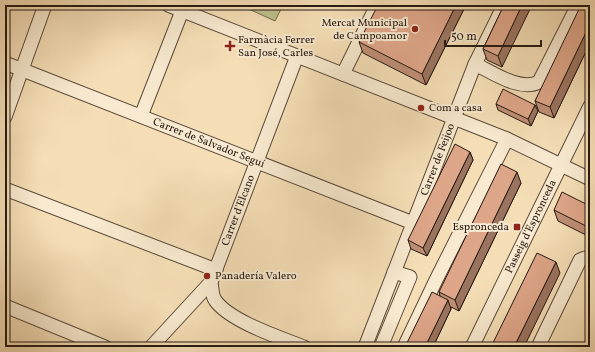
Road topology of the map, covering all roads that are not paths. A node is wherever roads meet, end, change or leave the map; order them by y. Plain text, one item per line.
1 (45, 5) edge
2 (168, 5) edge
3 (377, 5) edge
4 (504, 5) edge
5 (578, 5) edge
6 (182, 11) junction
7 (298, 56) junction
8 (5, 63) edge
9 (475, 64) junction
10 (23, 71) junction
11 (343, 74) junction
12 (590, 106) edge
13 (141, 116) junction
14 (5, 117) edge
15 (454, 118) junction
16 (507, 139) junction
17 (259, 161) junction
18 (561, 165) junction
19 (590, 180) edge
20 (5, 189) edge
21 (414, 223) junction
22 (590, 259) edge
23 (394, 272) junction
24 (214, 275) junction
25 (5, 306) edge
26 (297, 346) edge
27 (105, 347) edge
28 (151, 347) edge
29 (365, 347) edge
30 (381, 347) edge
31 (404, 347) edge
32 (472, 347) edge
33 (538, 347) edge

1 - 10 street
2 - 6 street
3 - 11 street
4 - 9 street, Carrer de Feijoo
5 - 9 street
6 - 7 street
6 - 13 street
7 - 11 street
7 - 17 street, Carrer d'Elcano
8 - 10 street, Carrer de Salvador Seguí
9 - 15 street, Carrer de Feijoo
10 - 13 street, Carrer de Salvador Seguí
10 - 14 street
11 - 15 street
12 - 18 street, Passeig d'Espronceda
13 - 17 street, Carrer de Salvador Seguí
15 - 16 street
15 - 21 street, Carrer de Feijoo
16 - 18 street
16 - 31 street
17 - 21 street, Carrer de Salvador Seguí
17 - 24 street, Carrer d'Elcano
18 - 19 street
18 - 32 street, Passeig d'Espronceda
20 - 24 street
21 - 23 street, Carrer de Feijoo
22 - 33 street
23 - 29 street, Carrer de Feijoo
23 - 30 street
24 - 26 street
24 - 28 street, Carrer d'Elcano
25 - 27 street

